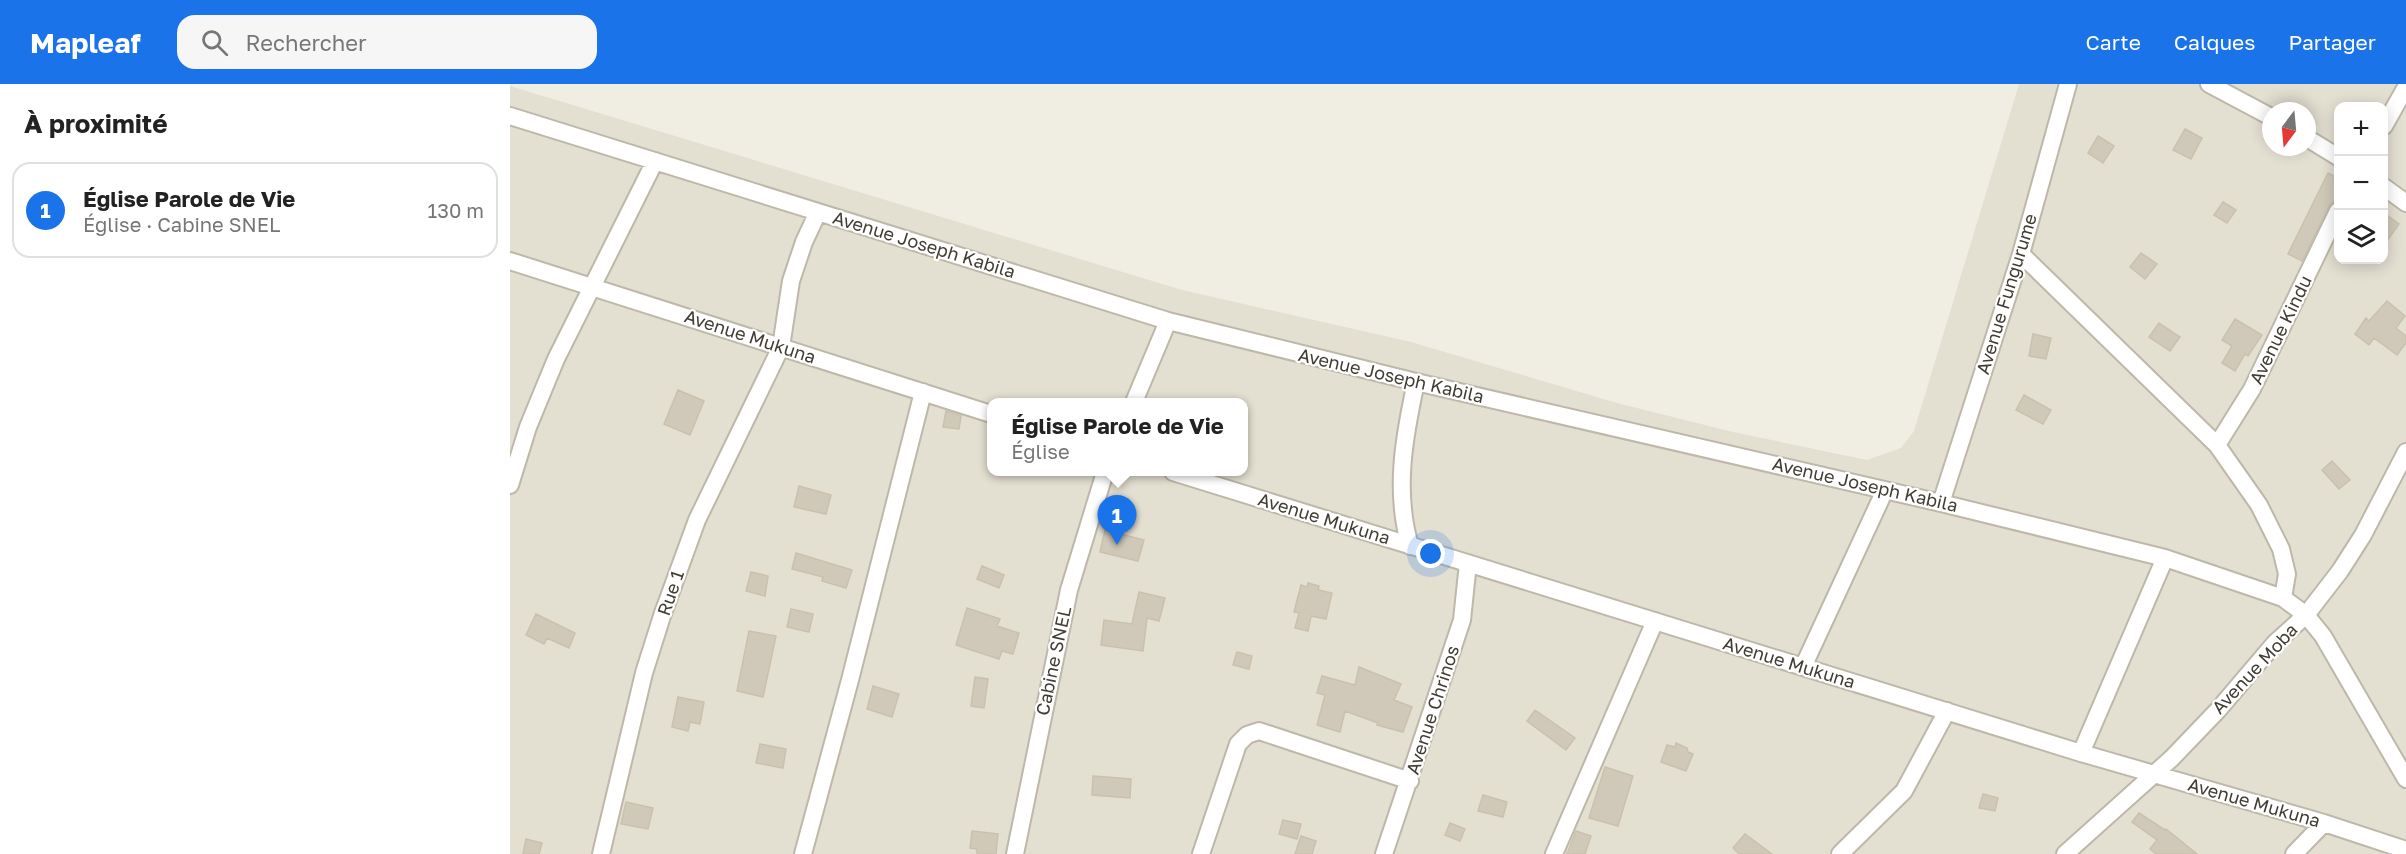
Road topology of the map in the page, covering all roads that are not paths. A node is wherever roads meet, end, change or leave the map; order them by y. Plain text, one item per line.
1 (2068, 84) edge
2 (2209, 84) edge
3 (2406, 87) edge
4 (2262, 112) edge
5 (510, 116) edge
6 (2388, 119) edge
7 (2316, 144) edge
8 (2336, 156) edge
9 (656, 161) junction
10 (2388, 190) edge
11 (2406, 202) edge
12 (818, 212) junction
13 (2334, 219) edge
14 (2021, 254) junction
15 (510, 261) edge
16 (593, 287) junction
17 (1167, 321) junction
18 (781, 347) junction
19 (1416, 382) junction
20 (923, 392) junction
21 (1136, 398) edge
22 (987, 413) edge
23 (2217, 445) junction
24 (2406, 452) edge
25 (1103, 476) edge
26 (1189, 476) edge
27 (510, 485) edge
28 (1885, 490) junction
29 (1941, 503) junction
30 (1410, 546) junction
31 (2165, 558) junction
32 (1468, 563) junction
33 (2283, 598) junction
34 (2306, 615) junction
35 (1654, 621) junction
36 (1803, 667) junction
37 (1947, 711) junction
38 (2081, 753) junction
39 (2154, 775) junction
40 (2406, 779) edge
41 (1410, 781) junction
42 (2324, 823) junction
43 (2406, 850) edge
44 (602, 854) edge
45 (803, 854) edge
46 (1015, 854) edge
47 (1201, 854) edge
48 (1384, 854) edge
49 (1554, 854) edge
50 (1840, 854) edge
51 (2065, 854) edge
52 (2294, 854) edge

1 - 14 street, Avenue Fungurume
2 - 4 street
3 - 6 street
5 - 9 street, Avenue Joseph Kabila
7 - 8 street
9 - 12 street, Avenue Joseph Kabila
9 - 16 street
10 - 11 street
12 - 17 street, Avenue Joseph Kabila
12 - 18 street, Rue 1
13 - 23 street, Avenue Kindu
14 - 23 street
14 - 29 street, Avenue Fungurume
15 - 16 street, Avenue Mukuna
16 - 18 street, Avenue Mukuna
16 - 27 street
17 - 19 street, Avenue Joseph Kabila
17 - 21 street
18 - 20 street, Avenue Mukuna
18 - 44 street, Rue 1
19 - 28 street, Avenue Joseph Kabila
19 - 30 street
20 - 22 street, Avenue Mukuna
20 - 45 street
23 - 33 street
24 - 34 street, Avenue Moba
25 - 46 street, Cabine SNEL
26 - 30 street, Avenue Mukuna
28 - 29 street, Avenue Joseph Kabila
28 - 36 street
29 - 31 street, Avenue Joseph Kabila
30 - 32 street, Avenue Mukuna
31 - 33 street, Avenue Joseph Kabila
31 - 38 street
32 - 35 street, Avenue Mukuna
32 - 41 street, Avenue Chrinos
33 - 34 street, Avenue Joseph Kabila
34 - 39 street, Avenue Moba
34 - 40 street, Avenue Joseph Kabila
35 - 36 street, Avenue Mukuna
35 - 49 street
36 - 37 street, Avenue Mukuna
37 - 38 street, Avenue Mukuna
37 - 50 street
38 - 39 street, Avenue Mukuna
39 - 42 street, Avenue Mukuna
39 - 51 street, Avenue Moba
41 - 47 street
41 - 48 street, Avenue Chrinos
42 - 43 street, Avenue Mukuna
42 - 52 street

